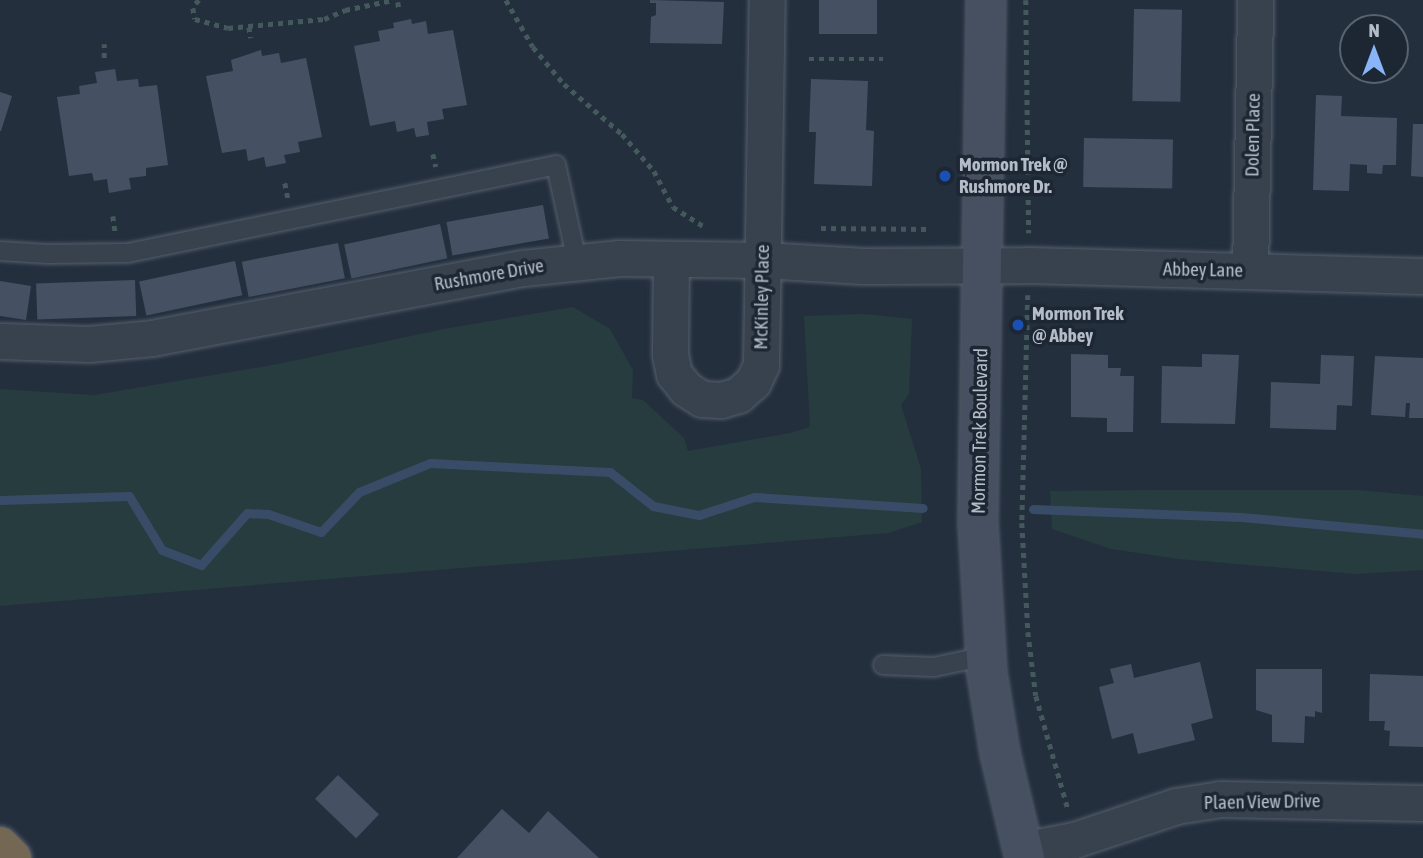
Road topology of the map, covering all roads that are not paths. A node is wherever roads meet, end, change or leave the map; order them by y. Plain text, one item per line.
1 (767, 0) edge
2 (986, 0) edge
3 (1255, 0) edge
4 (764, 244) junction
5 (0, 251) edge
6 (671, 259) junction
7 (577, 261) junction
8 (984, 266) junction
9 (1250, 271) junction
10 (1423, 276) edge
11 (0, 341) edge
12 (986, 656) junction
13 (883, 665) dead end
14 (1423, 803) edge
15 (0, 846) edge
16 (1024, 854) edge
17 (12, 858) edge

1 - 4 street, McKinley Place
2 - 8 main road, Mormon Trek Boulevard
3 - 9 street, Dolen Place
4 - 6 street, Rushmore Drive
4 - 6 street, McKinley Place
4 - 8 street, Rushmore Drive
5 - 7 lane
6 - 7 street, Rushmore Drive
7 - 11 street, Rushmore Drive
8 - 9 street, Abbey Lane
8 - 12 main road, Mormon Trek Boulevard
9 - 10 street, Abbey Lane
12 - 13 lane
12 - 16 main road, Mormon Trek Boulevard
14 - 16 street, Plaen View Drive
15 - 17 highway

